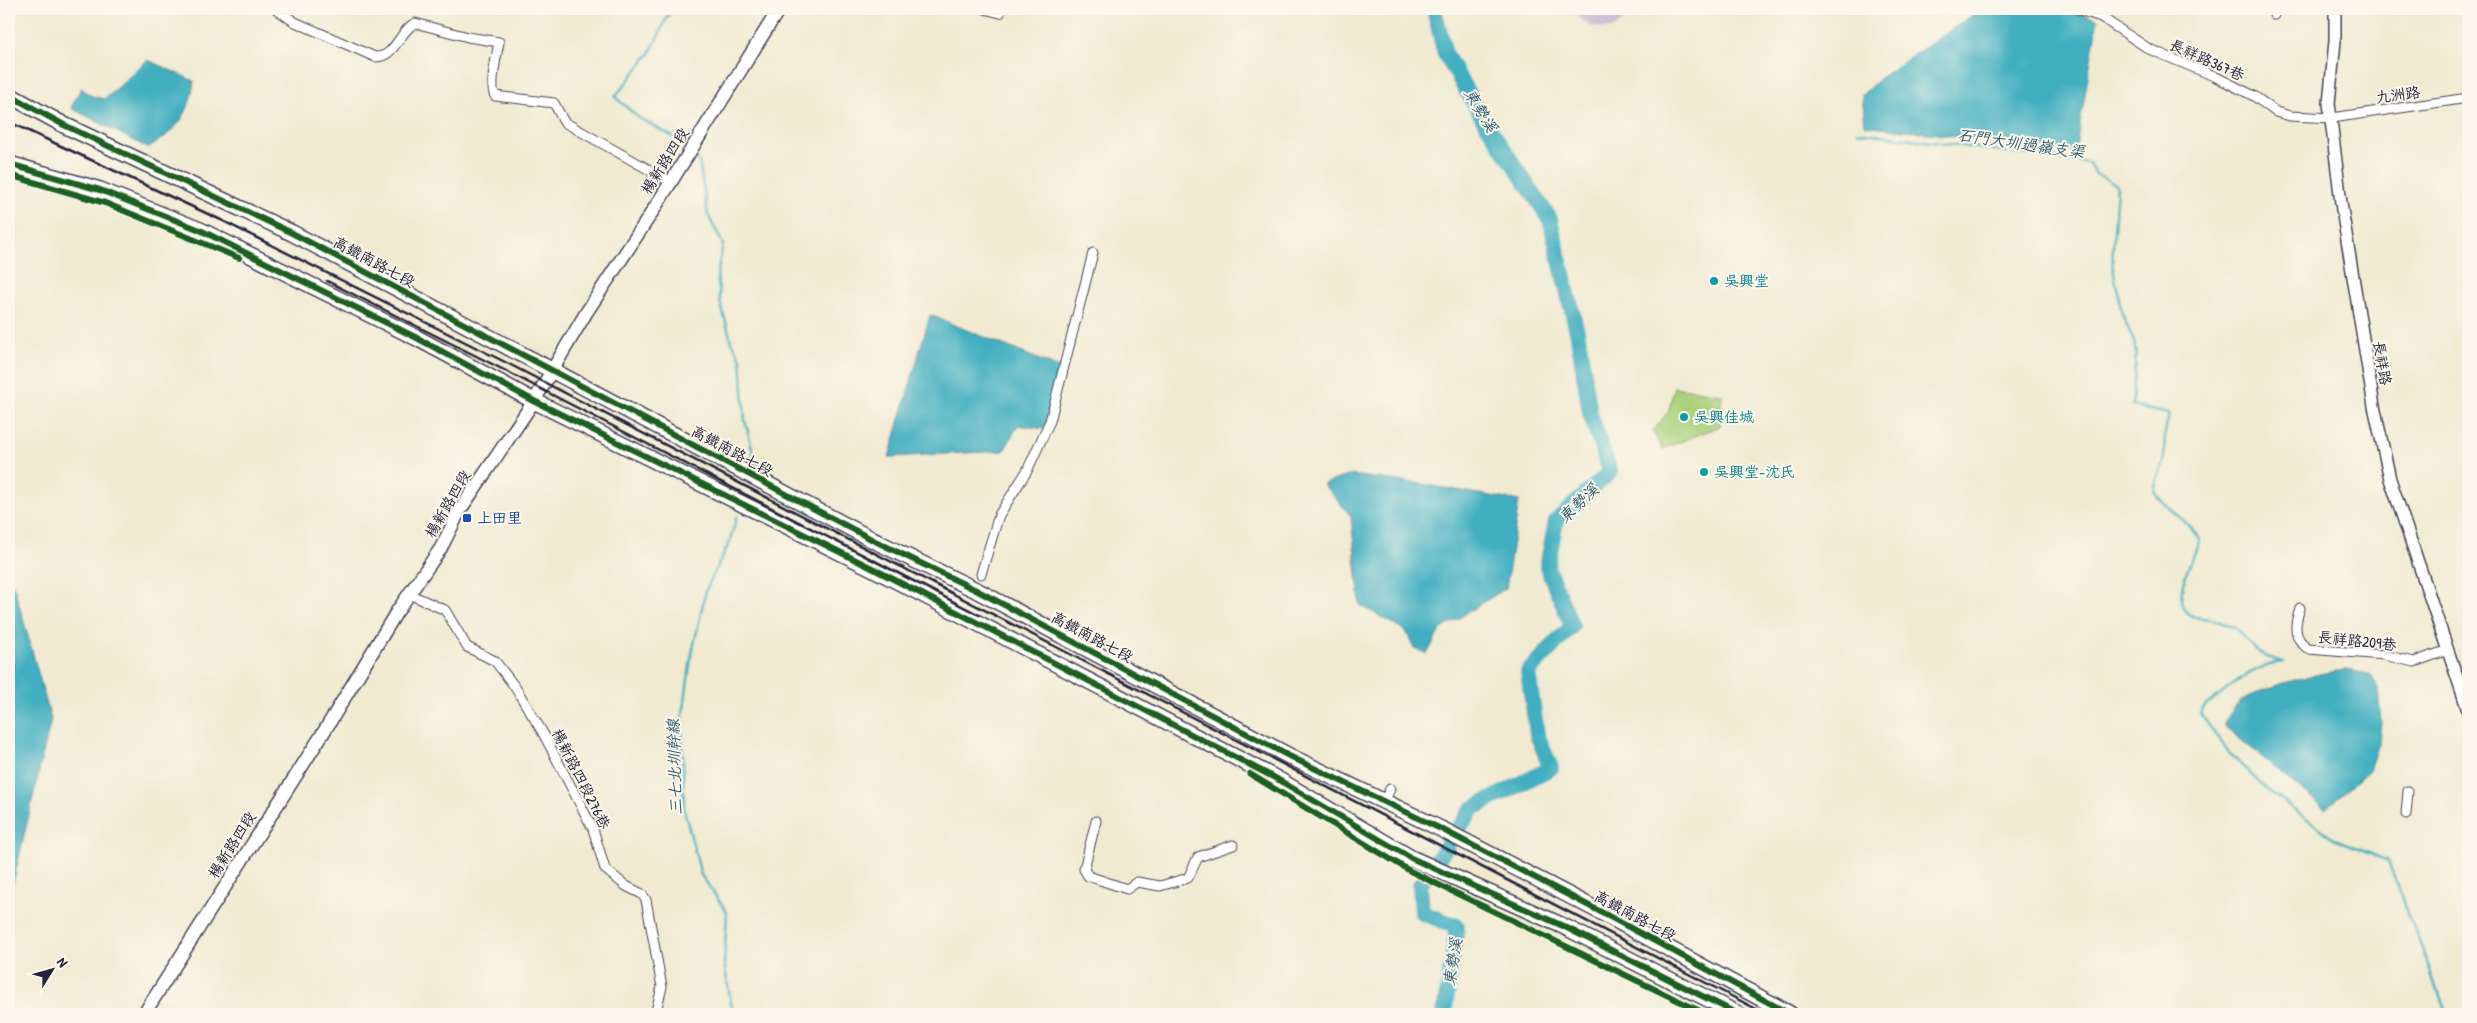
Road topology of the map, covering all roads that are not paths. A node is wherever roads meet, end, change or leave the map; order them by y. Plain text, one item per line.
1 (276, 9) edge
2 (779, 9) edge
3 (985, 9) edge
4 (2077, 9) edge
5 (2335, 9) edge
6 (1000, 13) dead end
7 (9, 96) edge
8 (2468, 98) edge
9 (2332, 118) junction
10 (10, 165) edge
11 (671, 182) junction
12 (9, 196) edge
13 (1094, 253) dead end
14 (552, 370) junction
15 (534, 401) junction
16 (981, 574) dead end
17 (409, 594) junction
18 (2300, 608) dead end
19 (2448, 650) junction
20 (2468, 710) edge
21 (2408, 791) dead end
22 (2406, 814) dead end
23 (1096, 821) dead end
24 (1233, 845) dead end
25 (656, 1011) dead end
26 (144, 1014) edge
27 (1738, 1014) edge
28 (1790, 1014) edge

1 - 11 street
2 - 11 main road, 楊新路四段
3 - 6 street
4 - 9 street, 長祥路367巷
5 - 9 street, 長祥路
7 - 14 main road, 高鐵南路七段
8 - 9 street, 九洲路
9 - 19 street, 長祥路
10 - 12 street
10 - 15 main road
11 - 14 main road, 楊新路四段
13 - 16 street
14 - 15 main road, 楊新路四段
14 - 28 main road, 高鐵南路七段
15 - 17 main road, 楊新路四段
15 - 27 main road
17 - 25 street, 楊新路四段276巷
17 - 26 main road, 楊新路四段
18 - 19 street, 長祥路209巷
19 - 20 street, 長祥路
21 - 22 street
23 - 24 street

